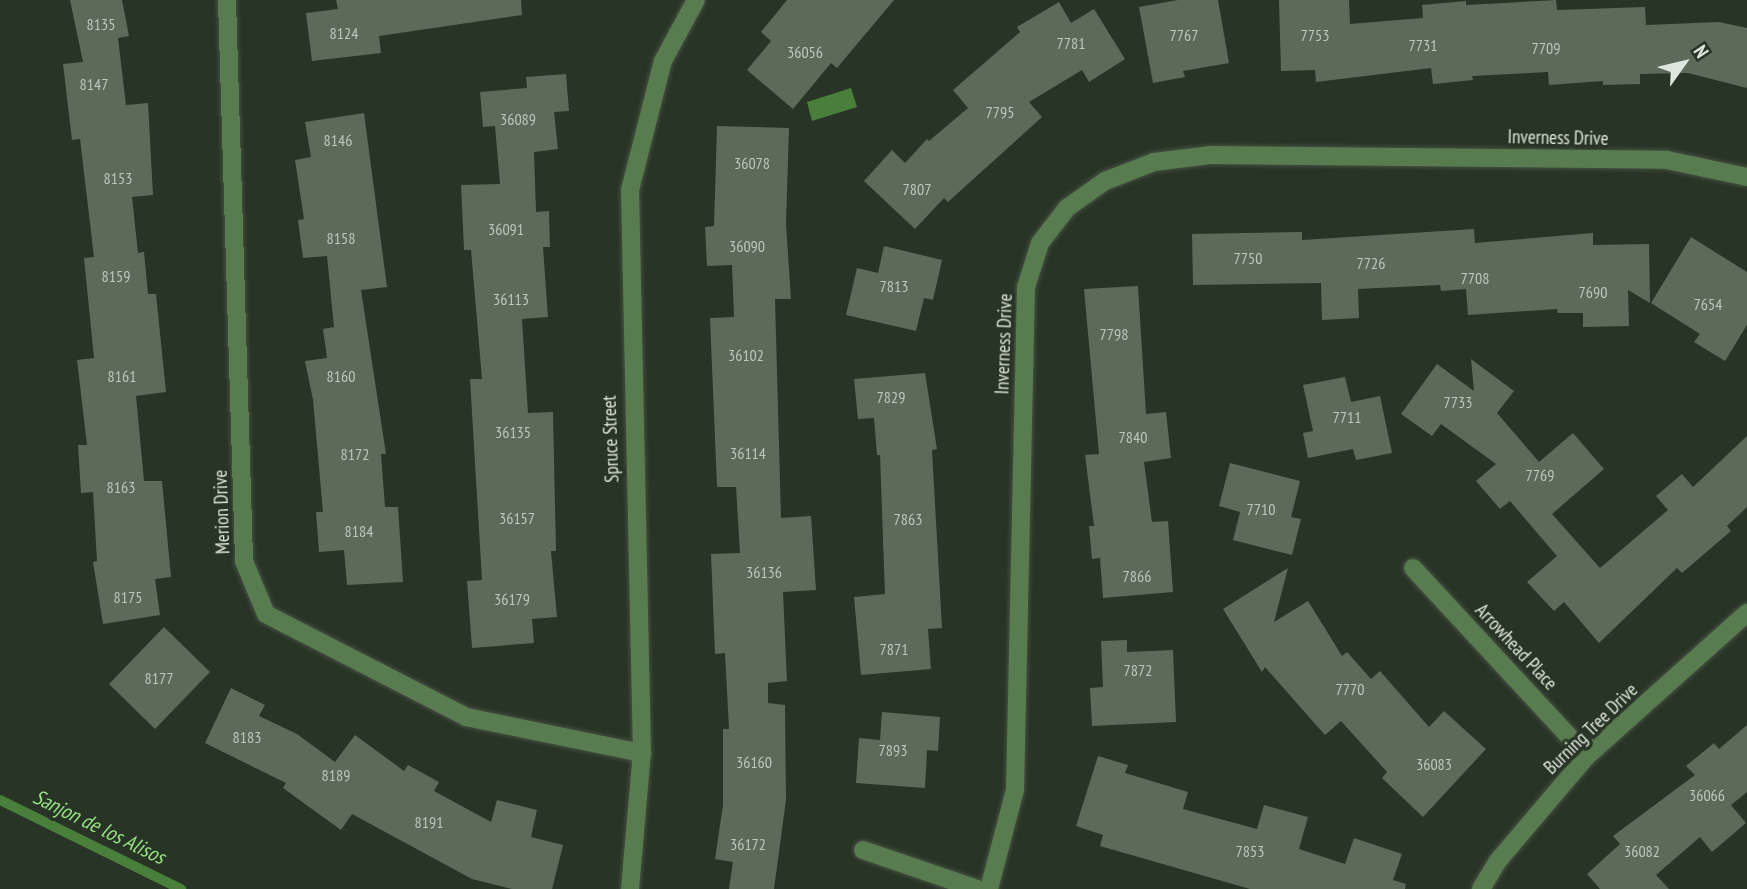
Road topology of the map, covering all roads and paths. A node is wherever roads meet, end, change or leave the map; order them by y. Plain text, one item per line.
1 (227, 0) edge
2 (696, 0) edge
3 (1747, 177) edge
4 (1413, 568) dead end
5 (1747, 613) edge
6 (642, 753) junction
7 (1587, 756) junction
8 (863, 850) dead end
9 (630, 889) edge
10 (977, 889) edge
11 (989, 889) edge
12 (1481, 889) edge

1 - 6 street, Merion Drive
2 - 6 street, Spruce Street
3 - 11 street, Inverness Drive
4 - 7 street, Arrowhead Place
5 - 7 street, Burning Tree Drive
6 - 9 street, Spruce Street
7 - 12 street, Burning Tree Drive
8 - 10 street

